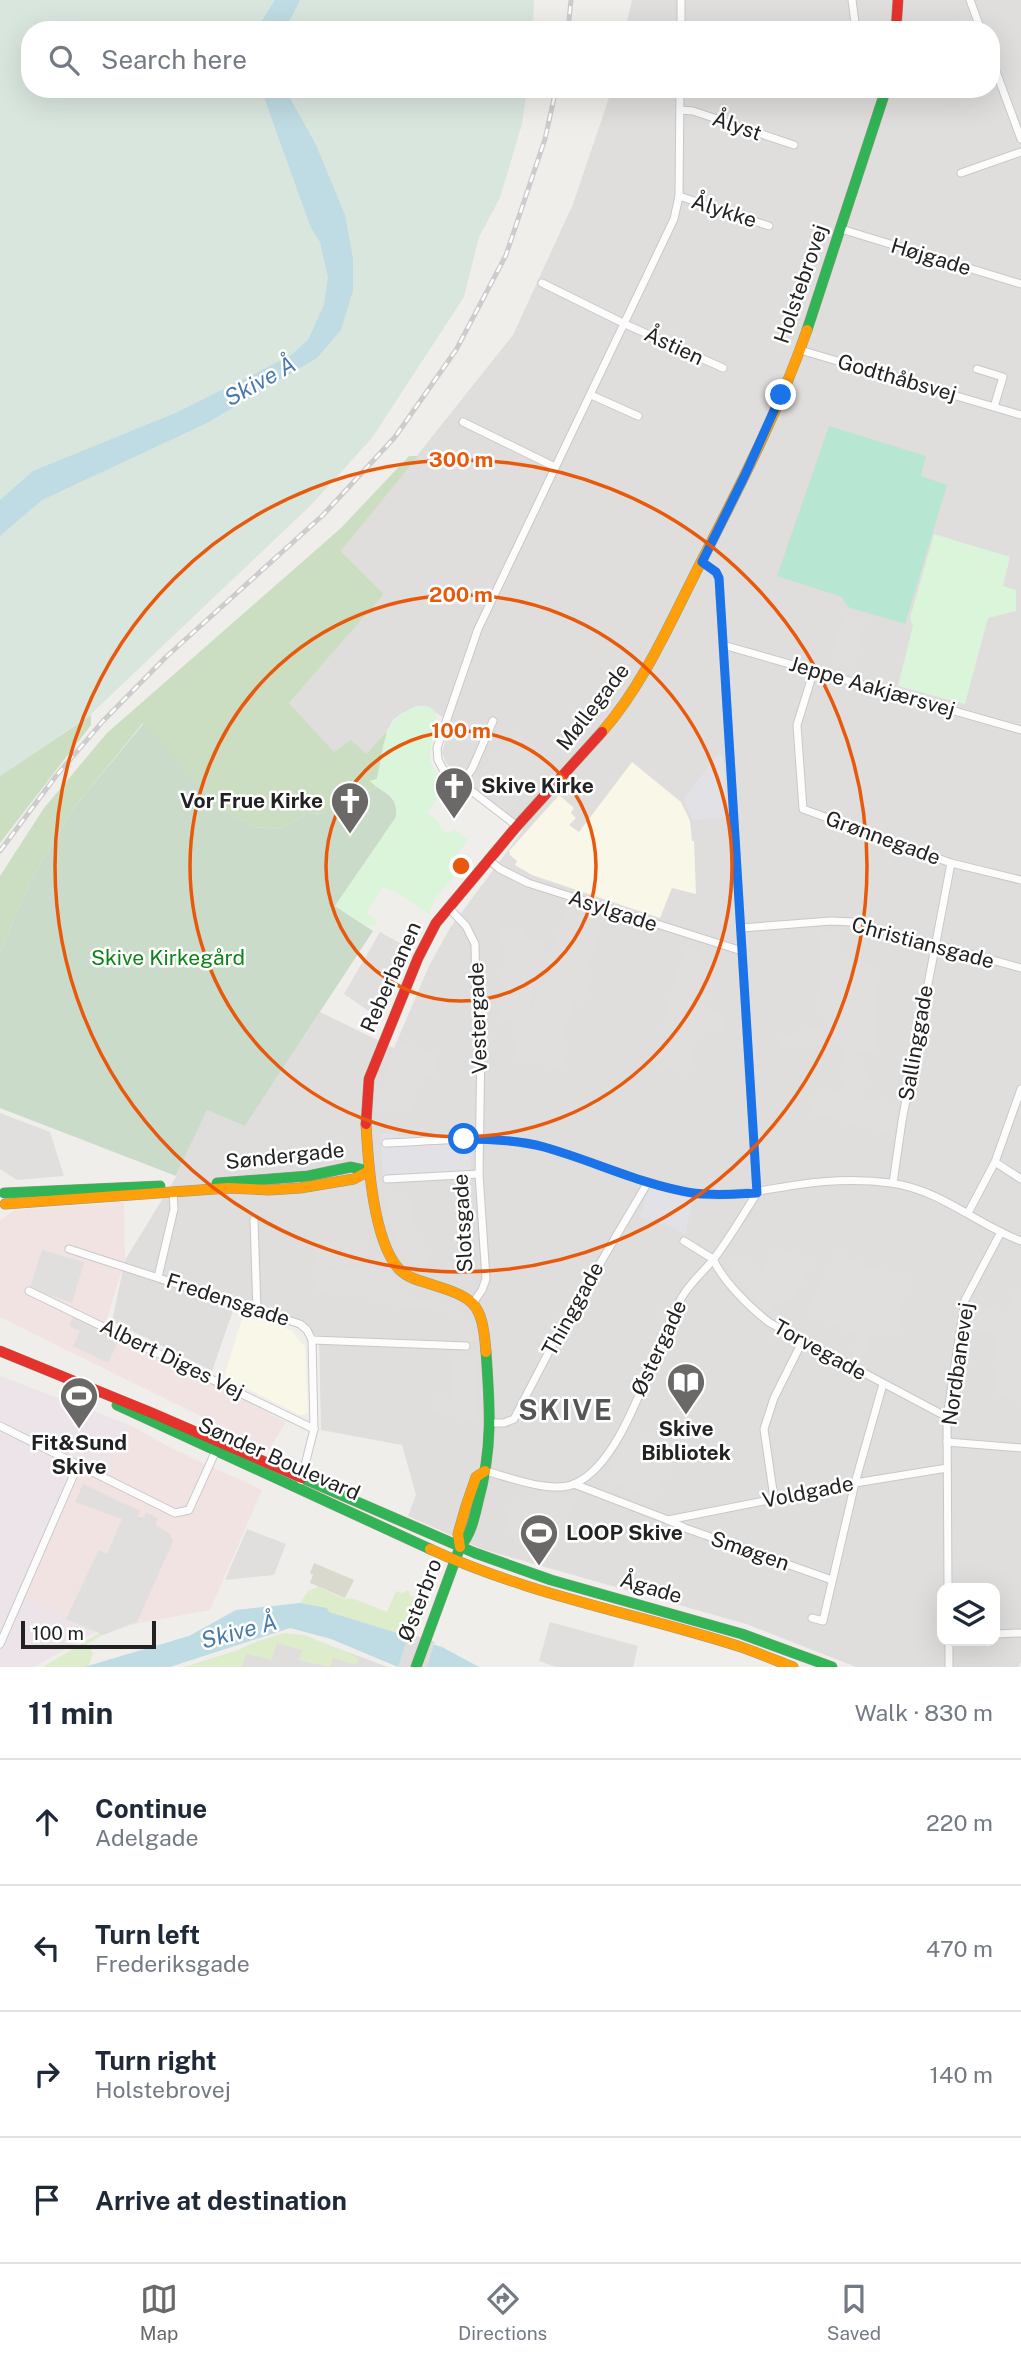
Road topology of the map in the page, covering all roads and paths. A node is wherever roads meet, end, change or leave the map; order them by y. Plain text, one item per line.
1 (681, 0) edge
2 (852, 0) edge
3 (898, 0) edge
4 (970, 0) edge
5 (681, 21) edge
6 (855, 21) edge
7 (897, 21) edge
8 (978, 21) edge
9 (1000, 82) edge
10 (680, 98) edge
11 (883, 98) edge
12 (680, 110) junction
13 (1021, 139) edge
14 (794, 145) dead end
15 (1021, 152) edge
16 (961, 173) dead end
17 (679, 196) junction
18 (769, 226) dead end
19 (841, 229) junction
20 (542, 283) dead end
21 (1021, 284) edge
22 (625, 324) junction
23 (800, 350) junction
24 (723, 369) dead end
25 (976, 369) dead end
26 (591, 395) junction
27 (994, 407) junction
28 (1021, 415) edge
29 (638, 416) dead end
30 (463, 422) dead end
31 (555, 467) junction
32 (702, 562) junction
33 (723, 645) junction
34 (814, 670) junction
35 (493, 720) dead end
36 (1021, 730) edge
37 (461, 784) junction
38 (517, 826) junction
39 (489, 860) junction
40 (951, 863) junction
41 (1021, 880) edge
42 (448, 907) junction
43 (741, 928) junction
44 (934, 944) junction
45 (742, 951) junction
46 (1021, 968) edge
47 (1021, 1089) edge
48 (479, 1139) junction
49 (386, 1143) dead end
50 (995, 1162) junction
51 (369, 1171) junction
52 (479, 1174) junction
53 (387, 1179) dead end
54 (1021, 1179) edge
55 (648, 1182) junction
56 (893, 1183) junction
57 (173, 1192) junction
58 (757, 1193) junction
59 (2, 1199) edge
60 (968, 1213) junction
61 (254, 1220) dead end
62 (1000, 1232) junction
63 (684, 1241) dead end
64 (1021, 1241) edge
65 (69, 1249) dead end
66 (713, 1259) junction
67 (158, 1277) junction
68 (29, 1291) dead end
69 (473, 1303) junction
70 (257, 1310) junction
71 (312, 1340) junction
72 (803, 1342) junction
73 (0, 1345) edge
74 (466, 1346) dead end
75 (0, 1351) edge
76 (52, 1373) junction
77 (883, 1384) junction
78 (947, 1418) junction
79 (491, 1423) junction
80 (0, 1426) edge
81 (314, 1429) junction
82 (947, 1442) junction
83 (1020, 1445) edge
84 (218, 1447) junction
85 (78, 1465) junction
86 (947, 1468) junction
87 (485, 1471) junction
88 (302, 1477) junction
89 (855, 1482) junction
90 (574, 1485) junction
91 (300, 1488) junction
92 (774, 1498) junction
93 (668, 1520) junction
94 (460, 1547) junction
95 (455, 1561) junction
96 (832, 1580) junction
97 (948, 1583) edge
98 (812, 1618) dead end
99 (1021, 1633) edge
100 (1000, 1634) edge
101 (0, 1644) edge
102 (949, 1646) edge
103 (416, 1667) edge
104 (793, 1667) edge
105 (832, 1667) edge
106 (949, 1667) edge

1 - 5 street
2 - 6 street
3 - 7 street
4 - 8 street
9 - 13 street
10 - 12 street
11 - 19 street, Holstebrovej
12 - 14 street, Ålyst
12 - 17 street
15 - 16 street
17 - 18 street, Ålykke
17 - 22 street
19 - 21 street, Højgade
19 - 23 street, Holstebrovej
20 - 22 street, Åstien
22 - 24 street, Åstien
22 - 26 street
23 - 27 street, Godthåbsvej
23 - 32 street, Holstebrovej
25 - 27 street, Godthåbsvej
26 - 29 street
26 - 31 street
27 - 28 street, Godthåbsvej
30 - 31 street
31 - 37 street
32 - 33 street
32 - 38 street, Møllegade
33 - 34 street, Jeppe Aakjærsvej
33 - 43 street
34 - 36 street, Jeppe Aakjærsvej
34 - 40 street, Grønnegade
35 - 37 street
37 - 38 street
38 - 39 street, Reberbanen
39 - 42 street, Reberbanen
39 - 45 street, Asylgade
40 - 41 street, Grønnegade
40 - 44 street, Sallinggade
42 - 48 street, Vestergade
42 - 51 street, Reberbanen
43 - 44 street, Christiansgade
43 - 45 street
44 - 46 street, Christiansgade
44 - 56 street, Sallinggade
45 - 58 street
47 - 50 street
48 - 49 street
48 - 52 street, Slotsgade
48 - 55 street
50 - 54 street
50 - 60 street
51 - 57 street, Søndergade
51 - 59 street, Søndergade
51 - 69 street, Reberbanen
52 - 53 street
52 - 69 street, Slotsgade
55 - 58 street
55 - 79 street, Thinggade
56 - 58 street
56 - 60 street
57 - 59 street, Søndergade
57 - 67 street
58 - 66 street, Østergade
60 - 62 street
61 - 70 street
62 - 64 street
62 - 78 street, Nordbanevej
63 - 66 street
65 - 67 street, Fredensgade
66 - 72 street, Torvegade
66 - 90 street, Østergade
67 - 70 street, Fredensgade
68 - 81 street, Albert Diges Vej
69 - 79 street, Slotsgade
70 - 71 street, Fredensgade
71 - 74 street, Fredensgade
71 - 81 street
72 - 77 street, Torvegade
72 - 92 street
73 - 76 street, Sønder Boulevard
75 - 76 street, Sønder Boulevard
76 - 84 street, Sønder Boulevard
77 - 78 street, Torvegade
77 - 89 street
78 - 82 street, Nordbanevej
79 - 87 street, Slotsgade
80 - 85 street
81 - 88 street
82 - 83 street
82 - 86 street, Nordbanevej
84 - 85 street
84 - 88 street, Sønder Boulevard
84 - 91 street, Sønder Boulevard
85 - 101 street
86 - 89 street, Voldgade
86 - 97 street, Nordbanevej
87 - 90 street
87 - 94 street, Østerbro
88 - 91 street
88 - 94 street, Sønder Boulevard
89 - 92 street, Voldgade
89 - 96 street
90 - 93 street, Smøgen
91 - 95 street, Sønder Boulevard
92 - 93 street, Voldgade
93 - 96 street, Smøgen
94 - 95 street, Østerbro
94 - 105 street, Ågade
95 - 103 street, Østerbro
95 - 104 street, Ågade
96 - 98 street
99 - 100 street
102 - 106 street

